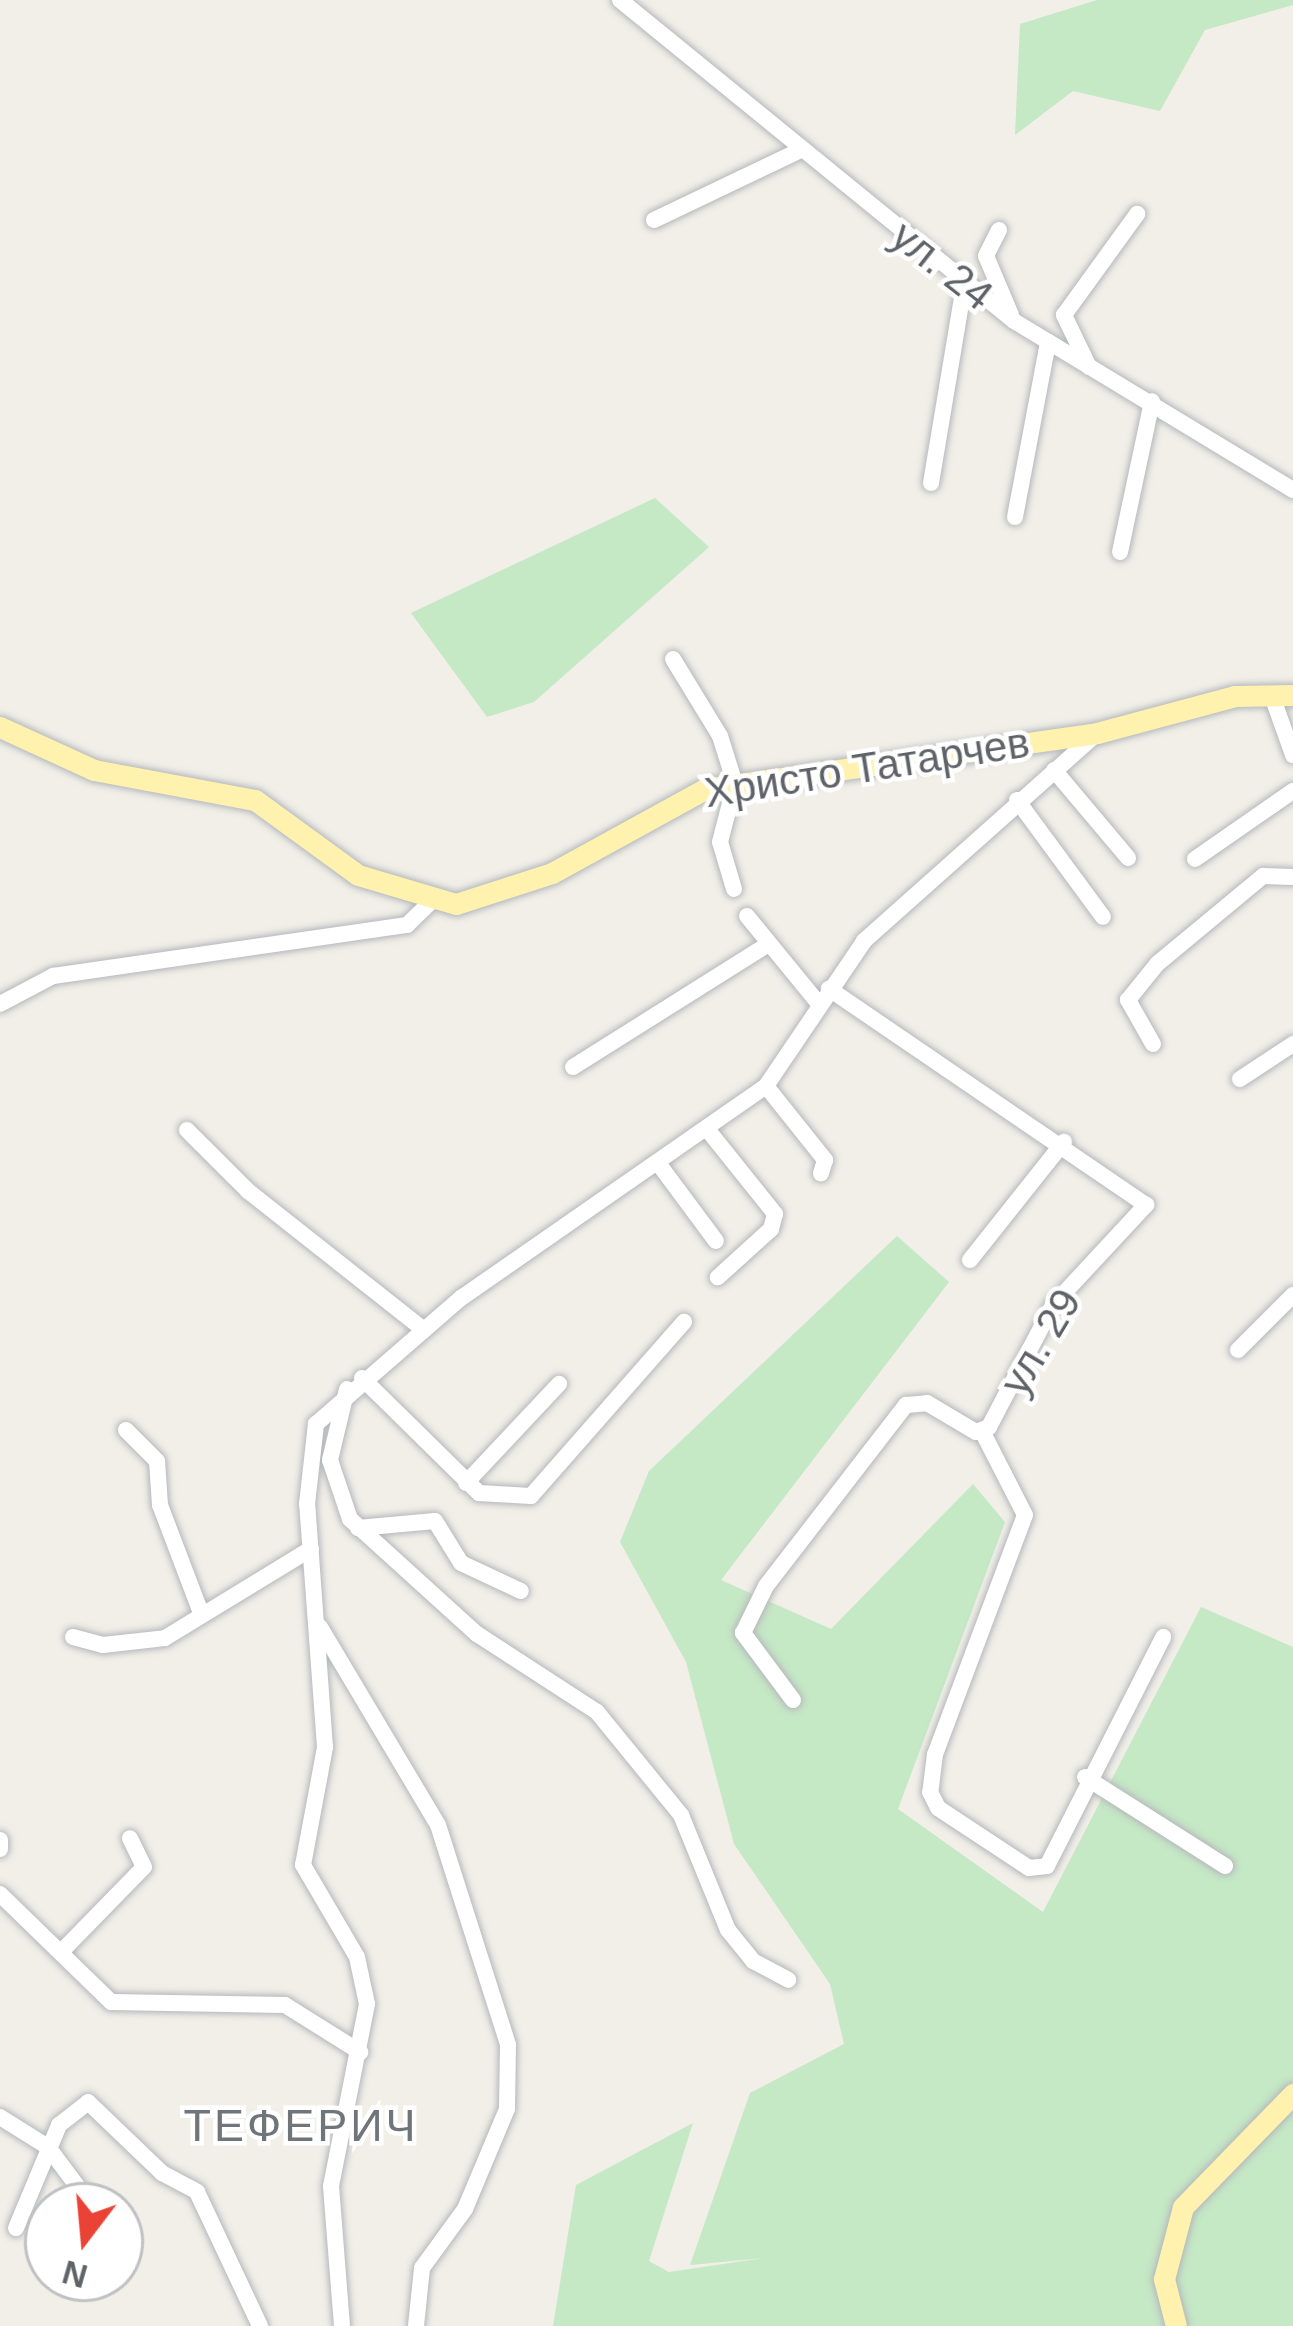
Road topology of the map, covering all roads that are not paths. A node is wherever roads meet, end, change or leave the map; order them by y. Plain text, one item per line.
1 (620, 0) edge
2 (802, 150) junction
3 (1137, 214) dead end
4 (654, 220) dead end
5 (999, 230) dead end
6 (964, 284) junction
7 (1014, 321) junction
8 (1048, 342) junction
9 (1089, 368) junction
10 (1152, 401) junction
11 (931, 484) dead end
12 (1293, 490) edge
13 (1015, 518) dead end
14 (1120, 552) dead end
15 (673, 659) dead end
16 (1282, 695) edge
17 (0, 727) edge
18 (1096, 733) junction
19 (1293, 755) edge
20 (1054, 770) junction
21 (735, 784) junction
22 (1293, 790) edge
23 (1016, 800) junction
24 (1128, 858) dead end
25 (1195, 859) dead end
26 (1293, 877) edge
27 (734, 889) dead end
28 (431, 902) junction
29 (747, 916) dead end
30 (1103, 917) dead end
31 (767, 944) junction
32 (824, 996) junction
33 (0, 1004) edge
34 (1293, 1043) edge
35 (1153, 1044) dead end
36 (573, 1067) dead end
37 (1240, 1079) dead end
38 (766, 1086) junction
39 (706, 1129) junction
40 (188, 1130) dead end
41 (1064, 1142) junction
42 (658, 1162) junction
43 (821, 1173) dead end
44 (716, 1241) dead end
45 (970, 1260) dead end
46 (718, 1277) dead end
47 (1293, 1294) edge
48 (684, 1322) dead end
49 (424, 1330) junction
50 (1238, 1350) dead end
51 (354, 1384) junction
52 (560, 1384) dead end
53 (126, 1430) dead end
54 (982, 1431) junction
55 (466, 1483) junction
56 (358, 1528) junction
57 (311, 1549) junction
58 (520, 1591) dead end
59 (202, 1613) junction
60 (316, 1621) junction
61 (73, 1637) dead end
62 (1163, 1637) dead end
63 (793, 1700) dead end
64 (1085, 1777) junction
65 (130, 1838) dead end
66 (0, 1840) edge
67 (0, 1849) edge
68 (1225, 1866) dead end
69 (0, 1894) edge
70 (62, 1951) junction
71 (788, 1980) dead end
72 (360, 2052) junction
73 (1293, 2094) edge
74 (0, 2117) edge
75 (48, 2147) junction
76 (74, 2182) edge
77 (16, 2228) dead end
78 (260, 2326) edge
79 (342, 2326) edge
80 (416, 2326) edge
81 (1176, 2326) edge

1 - 2 street, ул. 24
2 - 4 street
2 - 6 street, ул. 24
3 - 9 street
5 - 7 street
6 - 7 street, ул. 24
6 - 11 street
7 - 8 street, ул. 24
8 - 9 street, ул. 24
8 - 13 street
9 - 10 street, ул. 24
10 - 12 street, ул. 24
10 - 14 street
15 - 21 street
16 - 18 main road, Христо Татарчев
16 - 19 street
17 - 28 main road, Христо Татарчев
18 - 20 street
18 - 21 main road, Христо Татарчев
20 - 23 street
20 - 24 street
21 - 27 street
21 - 28 main road, Христо Татарчев
22 - 25 street
23 - 30 street
23 - 32 street
26 - 35 street
28 - 33 street
29 - 31 street, ул. 29
31 - 32 street, ул. 29
31 - 36 street
32 - 38 street
32 - 41 street, ул. 29
34 - 37 street
38 - 39 street
38 - 43 street
39 - 42 street
39 - 46 street
40 - 49 street
41 - 45 street
41 - 54 street, ул. 29
42 - 44 street
42 - 49 street
47 - 50 street
48 - 55 street
49 - 51 street
51 - 55 street
51 - 56 street
51 - 57 street
52 - 55 street
53 - 59 street
54 - 63 street, ул. 29
54 - 64 street
56 - 58 street
56 - 71 street
57 - 59 street
57 - 60 street
59 - 61 street
60 - 72 street
60 - 80 street
62 - 64 street
64 - 68 street
65 - 70 street
66 - 67 street
69 - 70 street
70 - 72 street
72 - 79 street
73 - 81 main road
74 - 75 street
75 - 76 street
75 - 77 street
75 - 78 street

